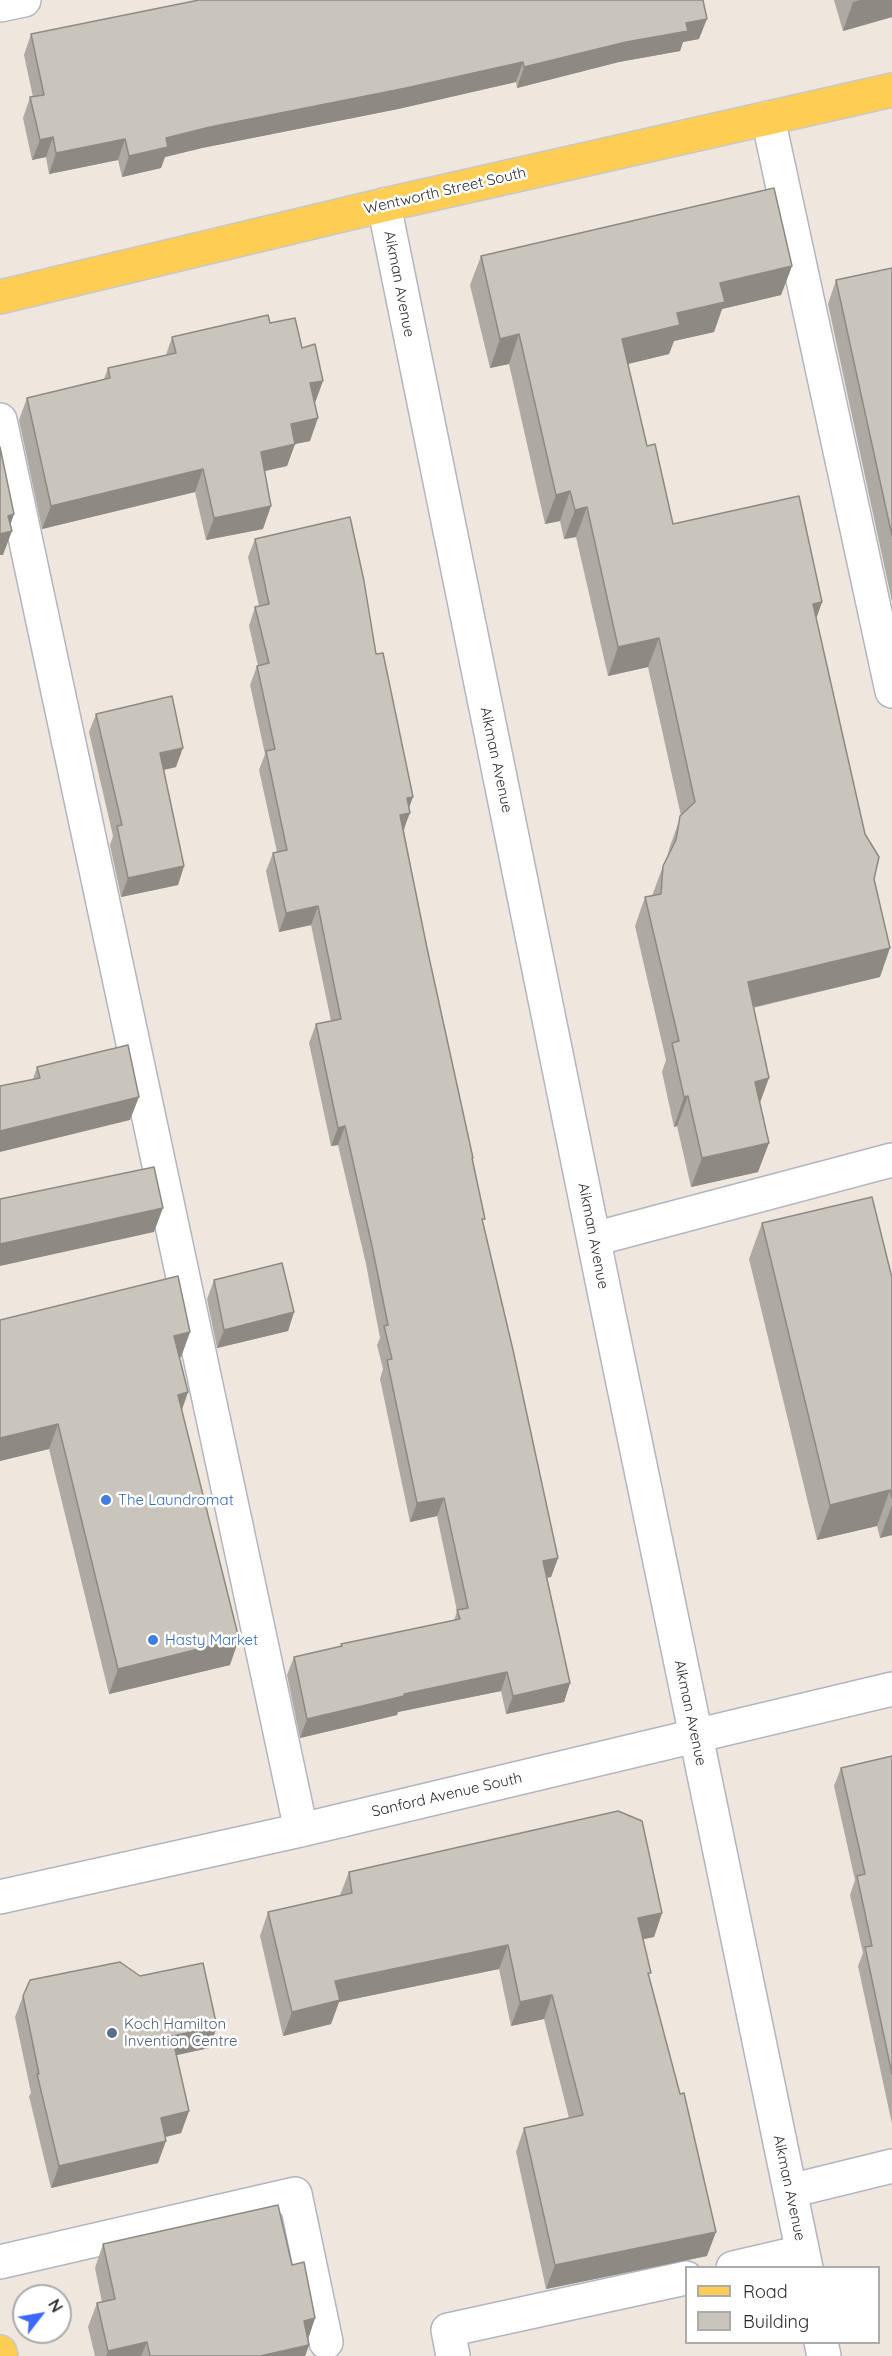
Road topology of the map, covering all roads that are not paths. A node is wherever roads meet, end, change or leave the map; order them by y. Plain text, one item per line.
1 (24, 0) edge
2 (0, 5) edge
3 (892, 90) edge
4 (768, 118) junction
5 (384, 205) junction
6 (0, 297) edge
7 (0, 420) edge
8 (892, 691) edge
9 (892, 1160) edge
10 (594, 1239) junction
11 (892, 1689) edge
12 (695, 1736) junction
13 (301, 1830) junction
14 (0, 1897) edge
15 (892, 2166) edge
16 (789, 2191) junction
17 (804, 2260) edge
18 (0, 2262) edge
19 (751, 2266) edge
20 (685, 2278) edge
21 (326, 2342) dead end
22 (453, 2356) edge

1 - 2 street
3 - 4 main road, Wentworth Street South
4 - 5 main road, Wentworth Street South
4 - 8 street
5 - 6 main road, Wentworth Street South
5 - 10 street, Aikman Avenue
7 - 13 street
9 - 10 street
10 - 12 street, Aikman Avenue
11 - 12 street, Sanford Avenue South
12 - 13 street, Sanford Avenue South
12 - 16 street, Aikman Avenue
13 - 14 street, Sanford Avenue South
15 - 16 street
16 - 17 street, Aikman Avenue
17 - 19 street
18 - 21 street
20 - 22 street

